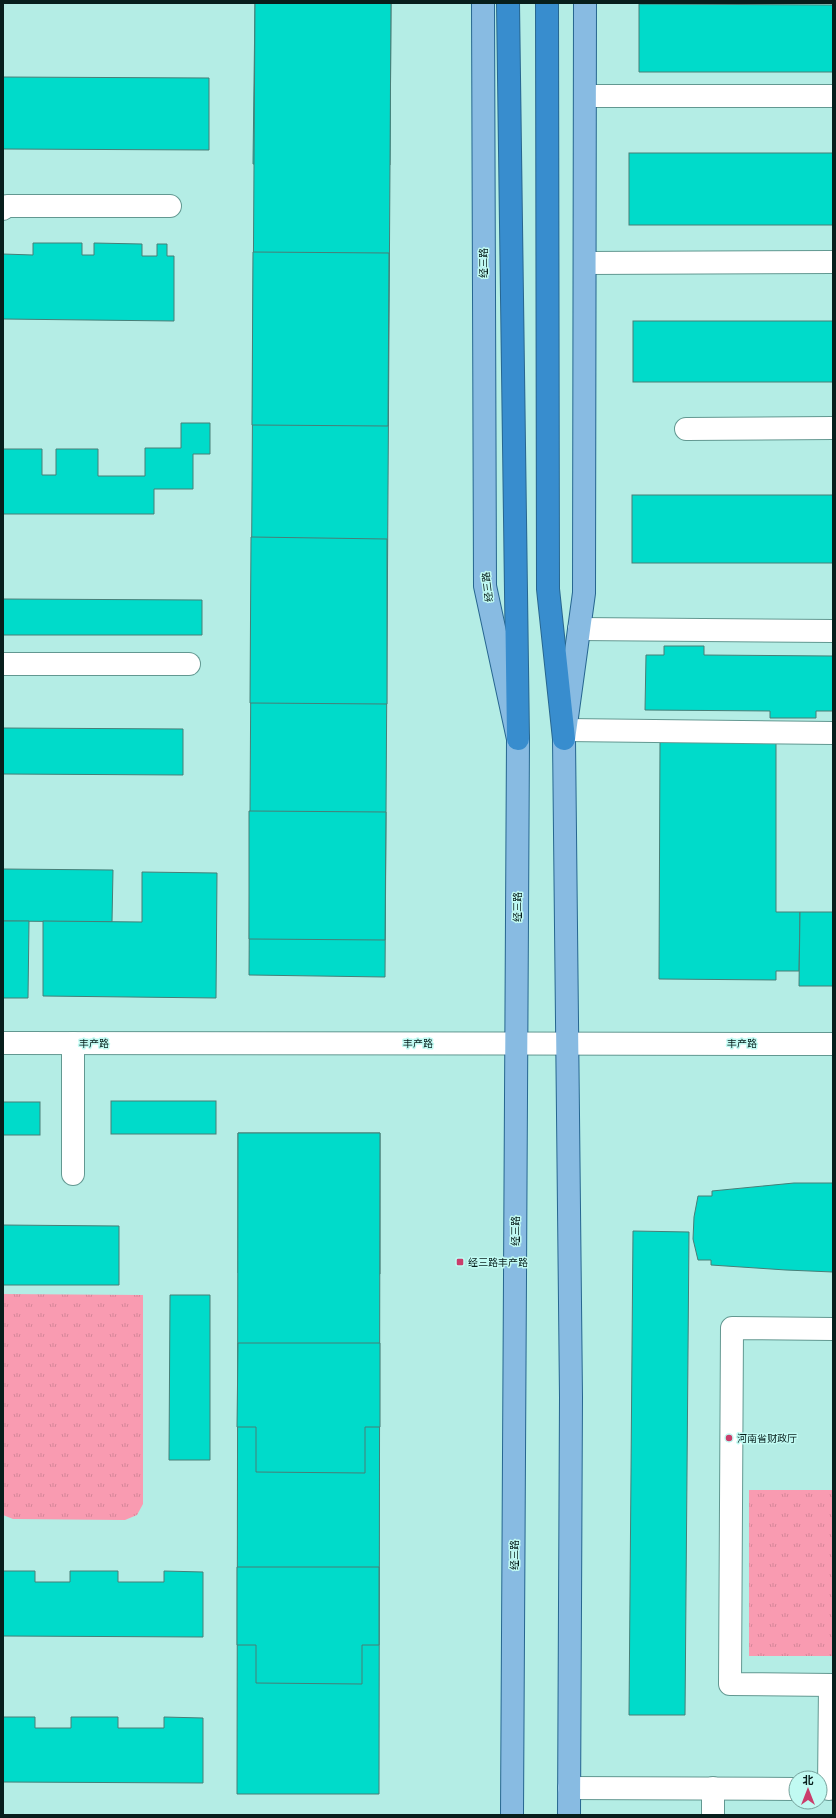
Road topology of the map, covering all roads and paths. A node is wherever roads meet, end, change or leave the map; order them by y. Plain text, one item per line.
1 (483, 3) edge
2 (508, 3) edge
3 (547, 3) edge
4 (585, 3) edge
5 (585, 96) junction
6 (833, 96) edge
7 (170, 206) dead end
8 (3, 209) edge
9 (833, 262) edge
10 (585, 263) junction
11 (833, 428) edge
12 (686, 429) dead end
13 (579, 629) junction
14 (833, 631) edge
15 (3, 664) edge
16 (189, 664) dead end
17 (833, 733) edge
18 (565, 735) junction
19 (518, 739) junction
20 (3, 1043) edge
21 (73, 1043) junction
22 (517, 1043) junction
23 (567, 1043) junction
24 (833, 1044) edge
25 (73, 1174) dead end
26 (833, 1329) edge
27 (832, 1685) edge
28 (828, 1770) edge
29 (569, 1788) junction
30 (713, 1788) junction
31 (788, 1789) edge
32 (512, 1815) edge
33 (569, 1815) edge
34 (713, 1815) edge

1 - 19 main road, 经三路
2 - 19 highway
3 - 18 highway
4 - 5 main road
5 - 6 street
5 - 10 main road
7 - 8 street
9 - 10 street
10 - 13 main road
11 - 12 street
13 - 14 street
13 - 18 main road
15 - 16 street
17 - 18 street
18 - 23 main road
19 - 22 main road, 经三路
20 - 21 street, 丰产路
21 - 22 street, 丰产路
21 - 25 street
22 - 23 street, 丰产路
22 - 32 main road, 经三路
23 - 24 street, 丰产路
23 - 29 main road
26 - 27 street
27 - 28 street
29 - 30 street
29 - 33 main road
30 - 31 street
30 - 34 street

